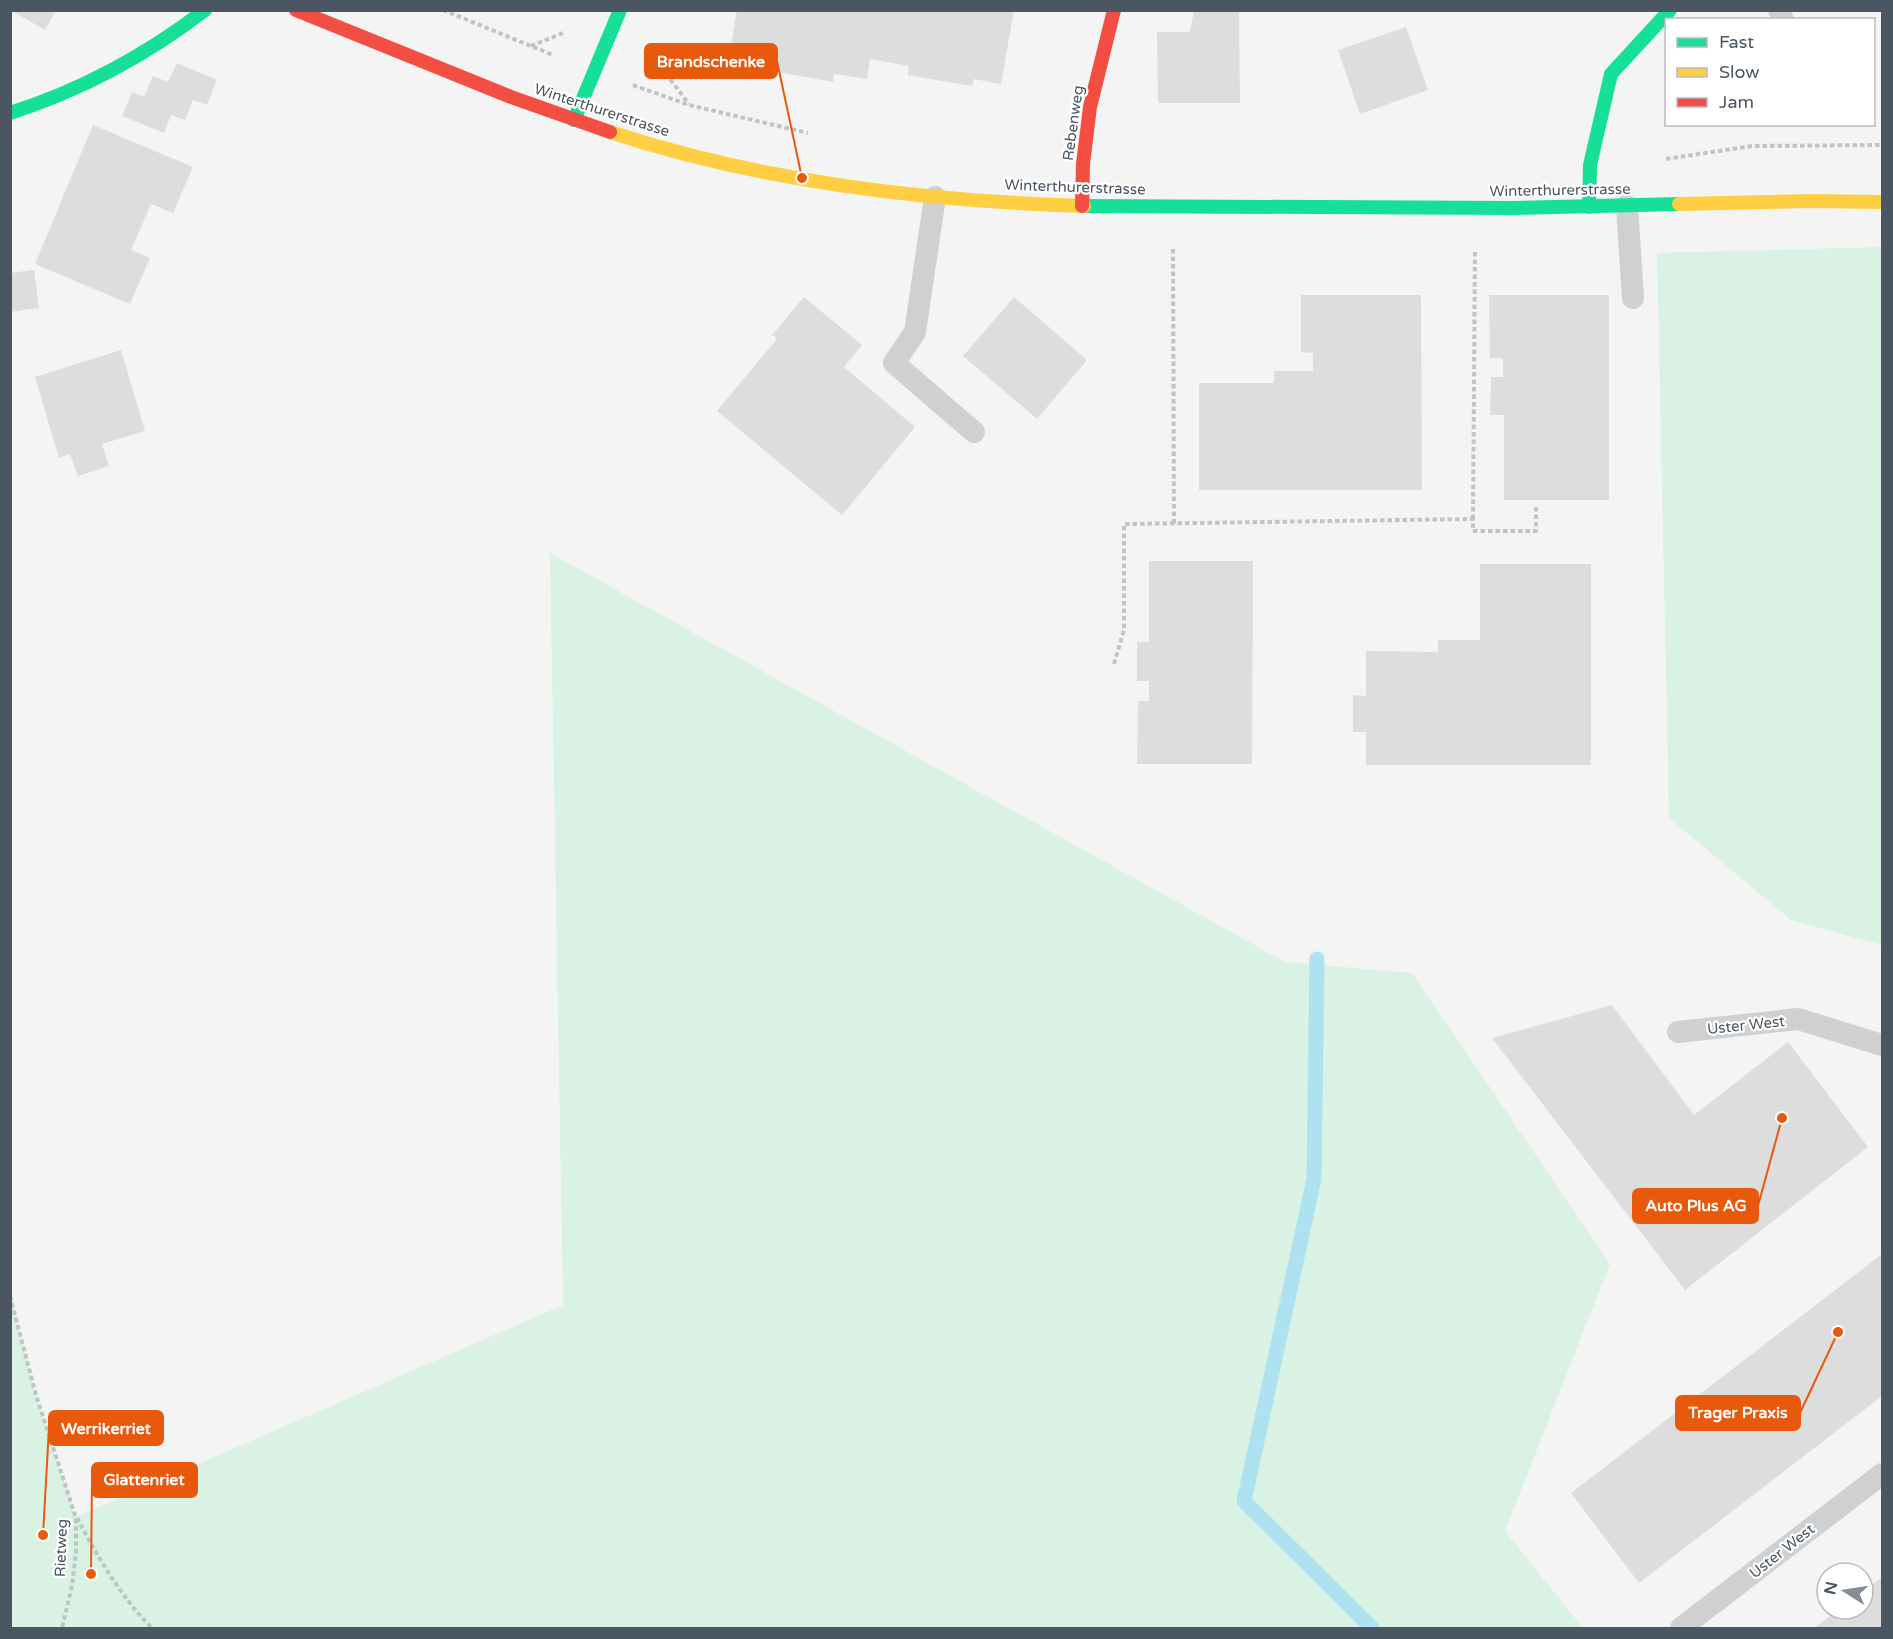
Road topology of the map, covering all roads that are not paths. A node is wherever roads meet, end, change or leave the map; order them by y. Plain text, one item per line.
1 (205, 10) edge
2 (296, 10) edge
3 (620, 10) edge
4 (1114, 10) edge
5 (1670, 10) edge
6 (10, 113) edge
7 (574, 120) junction
8 (935, 197) junction
9 (1882, 202) edge
10 (1082, 206) junction
11 (1627, 206) junction
12 (1589, 207) junction
13 (1633, 298) dead end
14 (974, 432) dead end
15 (1678, 1032) dead end
16 (1882, 1045) edge
17 (1882, 1474) edge
18 (1681, 1629) edge

1 - 6 main road
2 - 7 main road, Winterthurerstrasse
3 - 7 main road
4 - 10 main road, Rebenweg
5 - 12 main road
7 - 8 main road, Winterthurerstrasse
8 - 10 main road, Winterthurerstrasse
8 - 14 lane
9 - 11 main road, Winterthurerstrasse
10 - 12 main road, Winterthurerstrasse
11 - 12 main road, Winterthurerstrasse
11 - 13 lane
15 - 16 lane, Uster West
17 - 18 lane, Uster West

